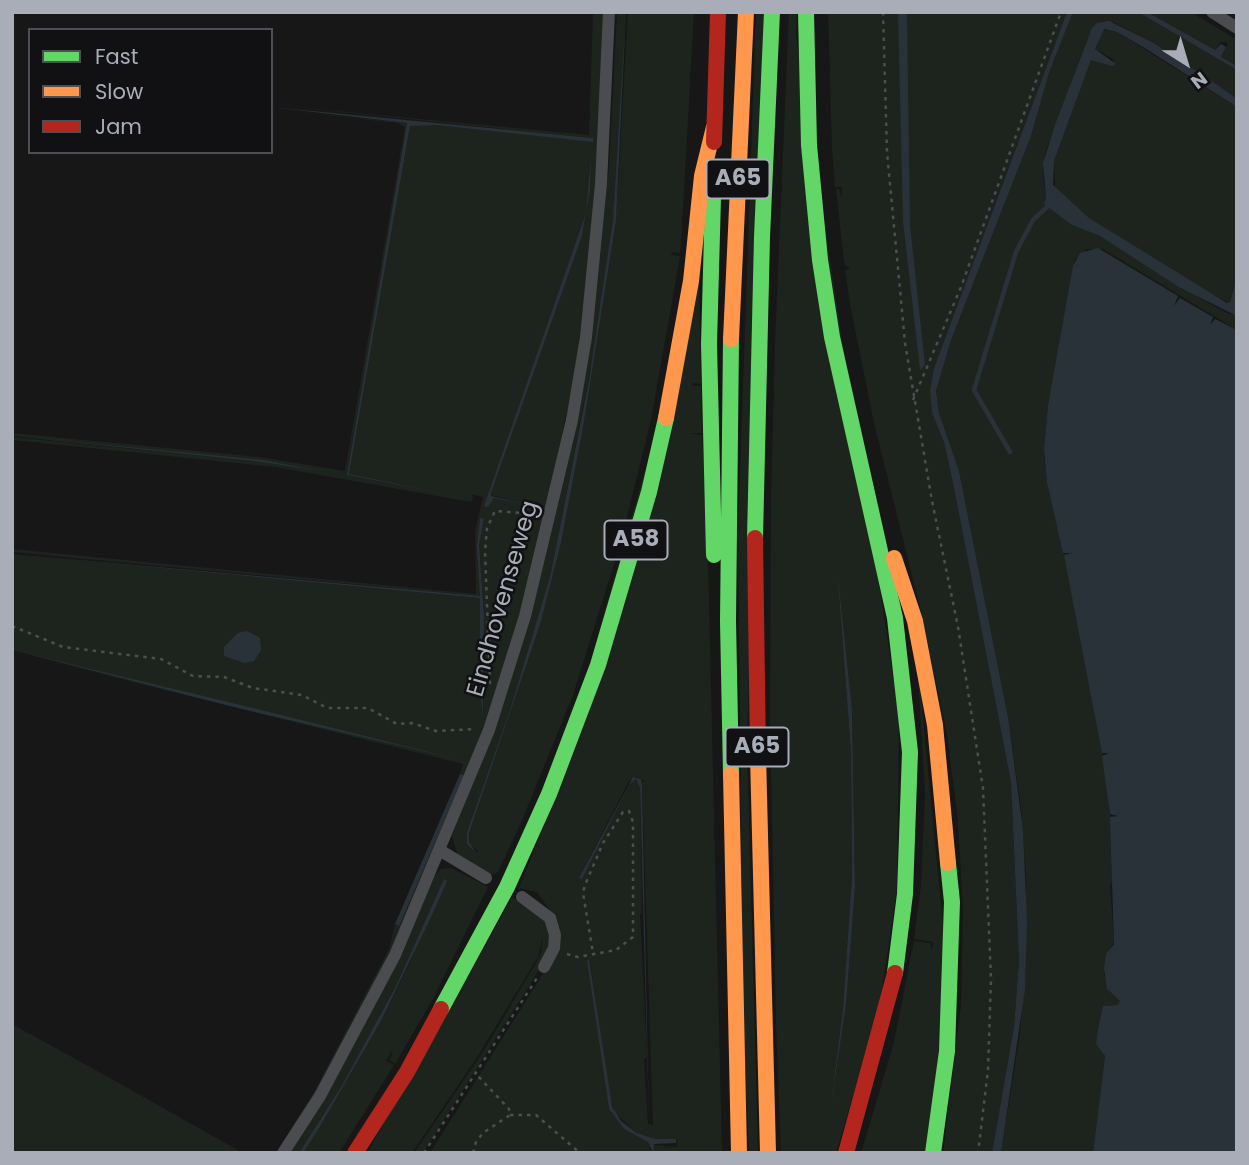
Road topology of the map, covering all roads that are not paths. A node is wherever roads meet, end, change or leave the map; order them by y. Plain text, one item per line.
1 (609, 12) edge
2 (718, 12) edge
3 (746, 12) edge
4 (772, 12) edge
5 (806, 12) edge
6 (1212, 12) edge
7 (1237, 28) edge
8 (714, 127) junction
9 (875, 519) junction
10 (728, 621) junction
11 (441, 851) junction
12 (486, 878) dead end
13 (522, 897) dead end
14 (544, 967) road end
15 (283, 1153) edge
16 (355, 1153) edge
17 (739, 1153) edge
18 (768, 1153) edge
19 (846, 1153) edge
20 (933, 1153) edge

1 - 11 street, Eindhovenseweg
2 - 8 highway, A58
3 - 10 highway, A65
4 - 18 highway, A65
5 - 9 highway
6 - 7 street
8 - 10 highway, A58
8 - 16 highway, A58
9 - 19 highway
9 - 20 highway
10 - 17 highway, A65
11 - 12 street
11 - 15 street, Eindhovenseweg
13 - 14 street

